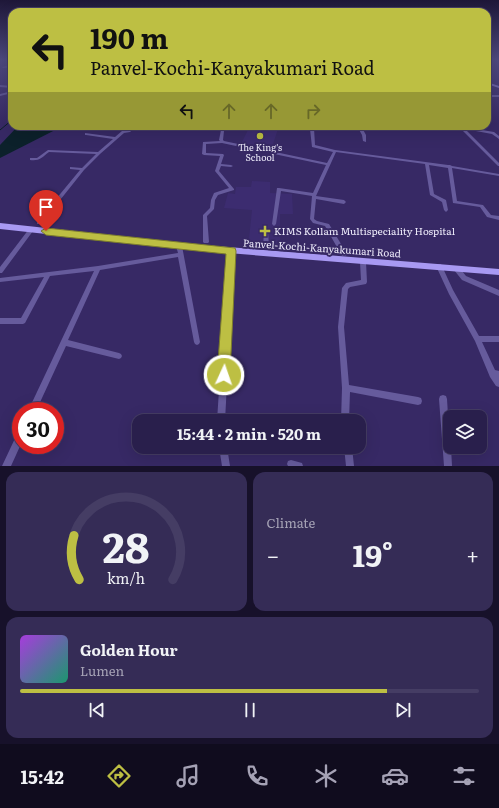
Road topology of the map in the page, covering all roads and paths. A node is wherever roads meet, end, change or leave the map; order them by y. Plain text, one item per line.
1 (129, 130) edge
2 (224, 130) edge
3 (312, 130) edge
4 (361, 130) edge
5 (463, 130) edge
6 (476, 130) edge
7 (86, 134) dead end
8 (116, 138) junction
9 (499, 138) edge
10 (364, 141) dead end
11 (222, 142) junction
12 (336, 151) junction
13 (99, 153) junction
14 (31, 159) dead end
15 (427, 163) junction
16 (328, 164) junction
17 (219, 165) junction
18 (499, 165) edge
19 (231, 166) dead end
20 (450, 166) junction
21 (71, 168) dead end
22 (83, 169) junction
23 (499, 175) edge
24 (314, 196) junction
25 (344, 202) dead end
26 (446, 210) dead end
27 (499, 218) edge
28 (39, 223) dead end
29 (274, 224) dead end
30 (0, 226) edge
31 (31, 230) junction
32 (266, 230) dead end
33 (206, 242) dead end
34 (178, 246) junction
35 (266, 248) dead end
36 (231, 251) junction
37 (344, 254) dead end
38 (180, 255) junction
39 (363, 262) junction
40 (439, 266) junction
41 (98, 268) junction
42 (456, 268) junction
43 (0, 271) edge
44 (499, 272) edge
45 (48, 275) junction
46 (0, 280) edge
47 (499, 293) edge
48 (0, 321) edge
49 (477, 338) junction
50 (499, 339) edge
51 (64, 342) junction
52 (197, 342) dead end
53 (119, 356) dead end
54 (496, 374) edge
55 (499, 383) edge
56 (346, 388) junction
57 (443, 399) dead end
58 (36, 402) edge
59 (418, 402) dead end
60 (221, 414) edge
61 (345, 414) edge
62 (12, 454) edge
63 (224, 454) edge
64 (349, 454) edge
65 (6, 466) edge
66 (226, 466) edge
67 (350, 466) edge
68 (448, 466) edge

1 - 8 street
2 - 11 street
3 - 12 street
4 - 10 street
5 - 18 street
6 - 9 street
7 - 8 street
8 - 13 street
11 - 16 street
11 - 17 street
12 - 15 street
12 - 16 street
13 - 14 street
13 - 22 street
15 - 20 street
15 - 26 street
16 - 24 street
17 - 19 street
17 - 33 street
20 - 23 street
20 - 27 street
21 - 22 street
22 - 28 street
24 - 25 street
24 - 29 street
24 - 37 street
30 - 31 highway, Panvel-Kochi-Kanyakumari Road
31 - 34 highway, Panvel-Kochi-Kanyakumari Road
31 - 43 street
32 - 35 street
34 - 36 highway, Panvel-Kochi-Kanyakumari Road
34 - 38 street
36 - 39 highway, Panvel-Kochi-Kanyakumari Road
36 - 60 street
38 - 41 street
38 - 52 street
39 - 40 highway, Panvel-Kochi-Kanyakumari Road
39 - 56 street
40 - 42 highway, Panvel-Kochi-Kanyakumari Road
40 - 49 street
41 - 45 street
41 - 51 street
42 - 44 highway, Panvel-Kochi-Kanyakumari Road
42 - 47 street
45 - 46 street
45 - 48 street
49 - 50 street
49 - 54 street
51 - 53 street
51 - 58 street
54 - 55 street
56 - 59 street
56 - 61 street
57 - 68 street
62 - 65 street
63 - 66 street
64 - 67 street

